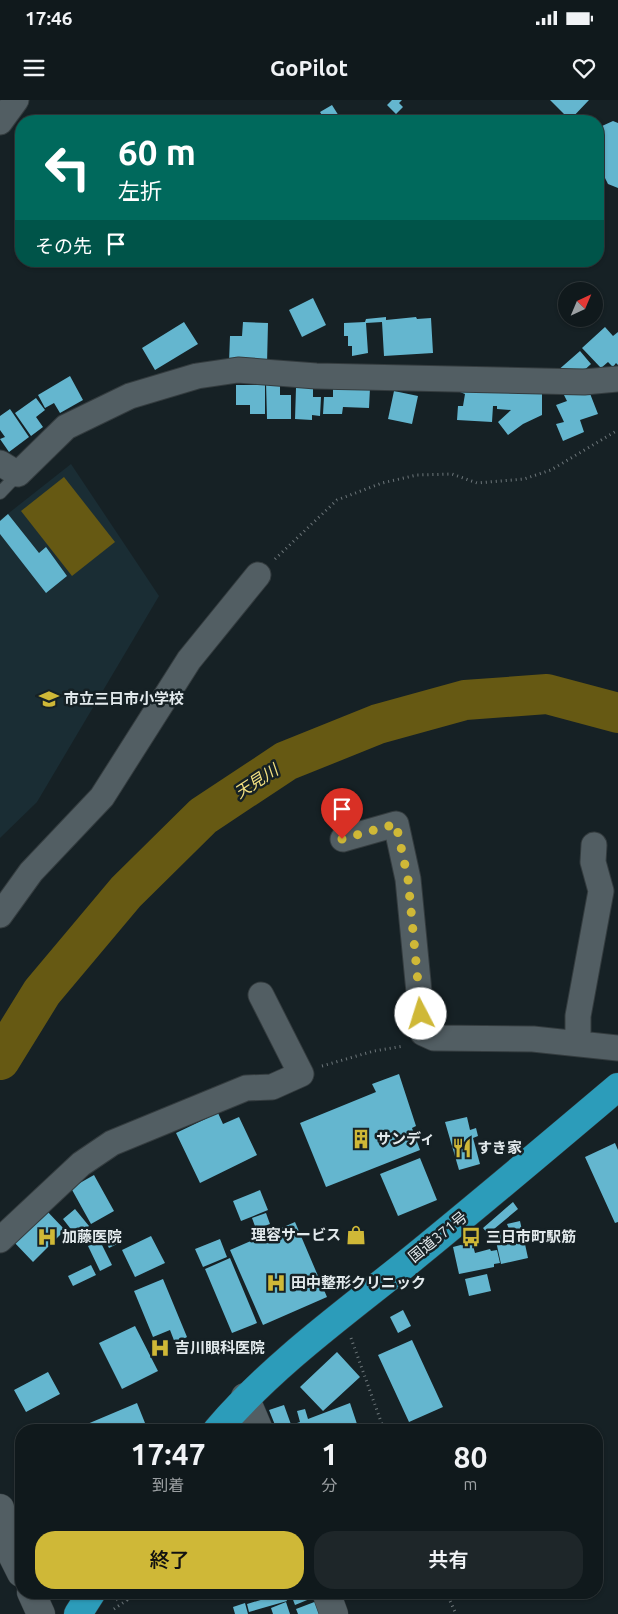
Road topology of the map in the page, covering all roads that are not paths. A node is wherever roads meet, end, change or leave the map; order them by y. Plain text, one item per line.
1 (16, 100) edge
2 (0, 122) edge
3 (618, 378) edge
4 (9, 468) edge
5 (0, 493) edge
6 (258, 575) road end
7 (342, 839) dead end
8 (594, 845) dead end
9 (0, 915) edge
10 (261, 995) dead end
11 (578, 1042) junction
12 (618, 1048) edge
13 (618, 1086) edge
14 (0, 1240) edge
15 (245, 1397) junction
16 (222, 1424) edge
17 (256, 1424) edge
18 (0, 1508) edge
19 (15, 1561) edge
20 (34, 1599) edge
21 (88, 1599) edge
22 (329, 1599) edge
23 (41, 1614) edge
24 (78, 1614) edge
25 (334, 1614) edge

1 - 2 street
3 - 4 street
4 - 5 lane
6 - 9 street
7 - 11 street
8 - 11 street
10 - 14 street
11 - 12 street
13 - 15 highway, 国道371号
15 - 16 highway, 国道371号
15 - 17 street
18 - 19 street
20 - 23 street
21 - 24 highway
22 - 25 street

